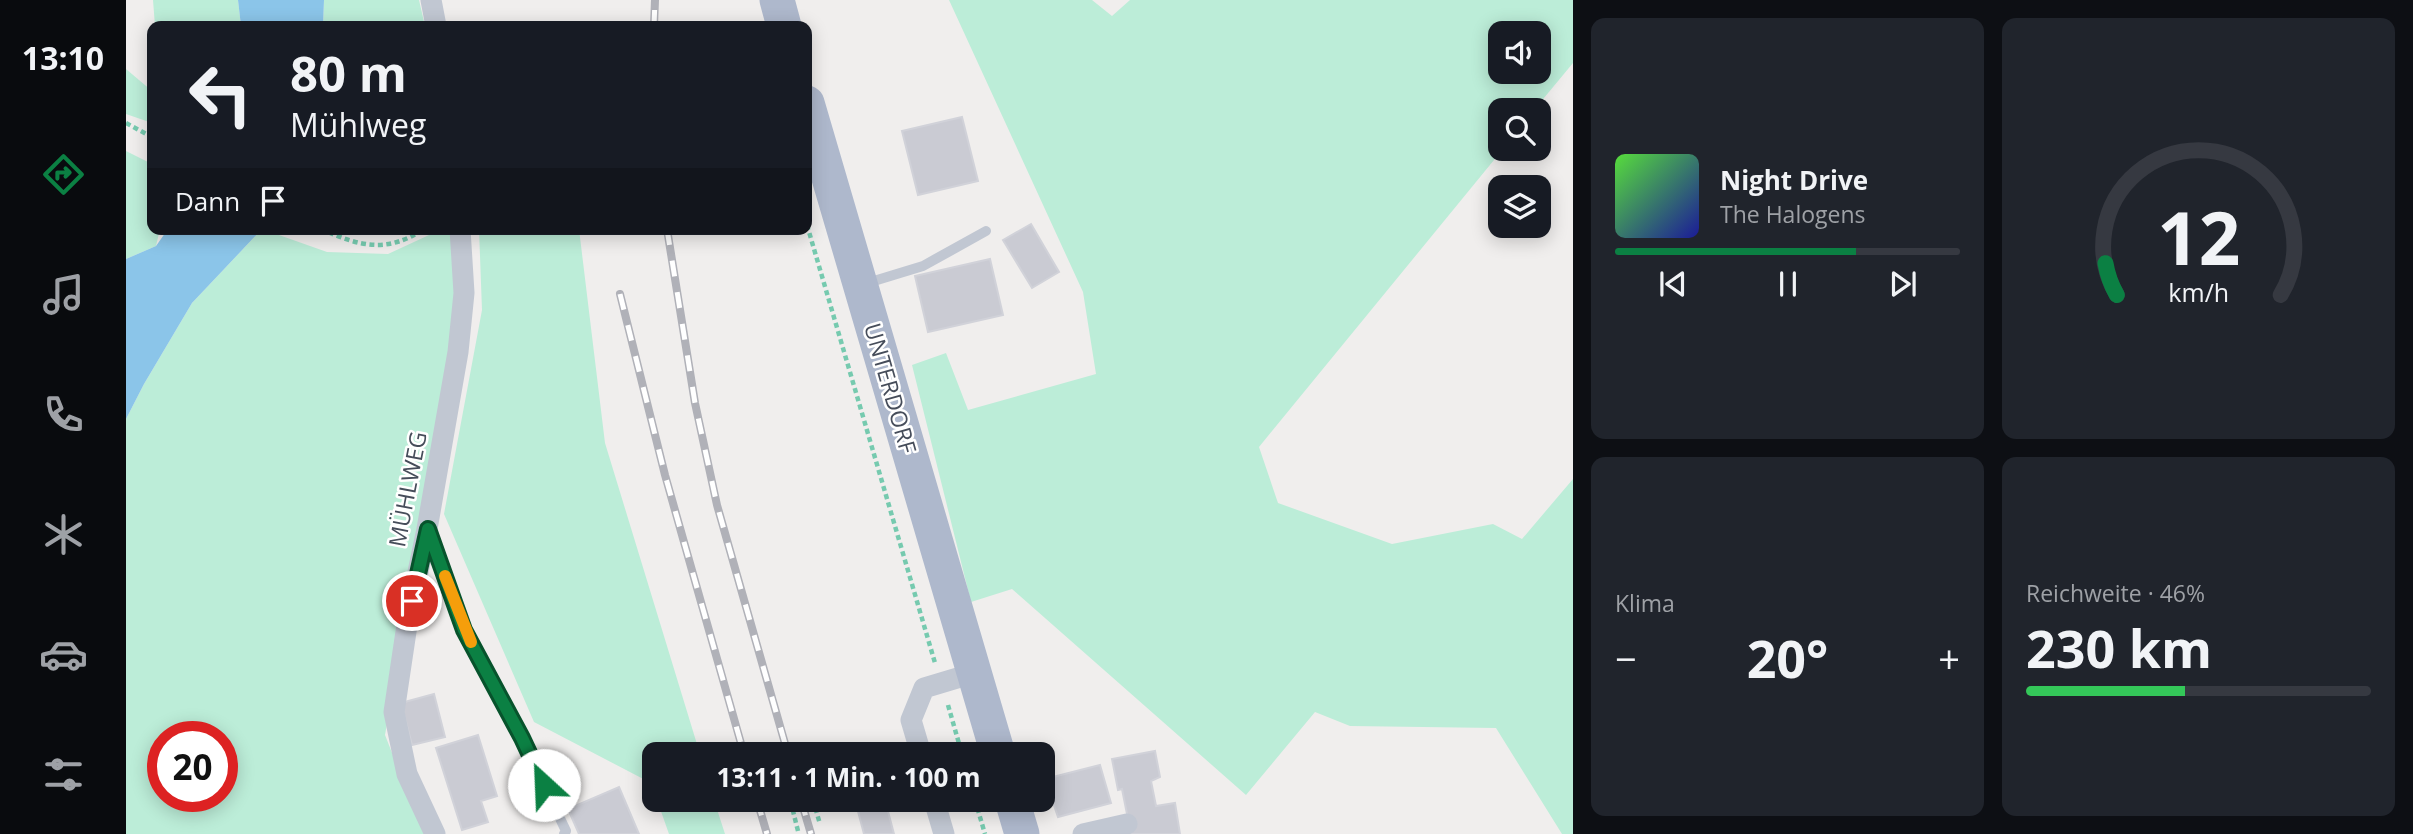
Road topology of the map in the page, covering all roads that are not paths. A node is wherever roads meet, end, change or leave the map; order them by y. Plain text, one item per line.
1 (431, 0) edge
2 (777, 0) edge
3 (435, 21) edge
4 (783, 21) edge
5 (812, 120) edge
6 (986, 231) dead end
7 (460, 235) edge
8 (860, 285) junction
9 (428, 529) junction
10 (957, 678) junction
11 (917, 742) edge
12 (992, 742) edge
13 (938, 812) edge
14 (1016, 812) edge
15 (1126, 824) dead end
16 (435, 834) edge
17 (564, 834) edge
18 (944, 834) edge
19 (1023, 834) edge
20 (1083, 834) edge

1 - 3 street
2 - 4 main road
5 - 8 main road, UNTERDORF
6 - 8 lane
7 - 9 street, MÜHLWEG
8 - 10 main road, UNTERDORF
9 - 16 street, MÜHLWEG
9 - 17 lane
10 - 11 street
10 - 12 main road, UNTERDORF
13 - 18 street
14 - 19 main road
15 - 20 street

